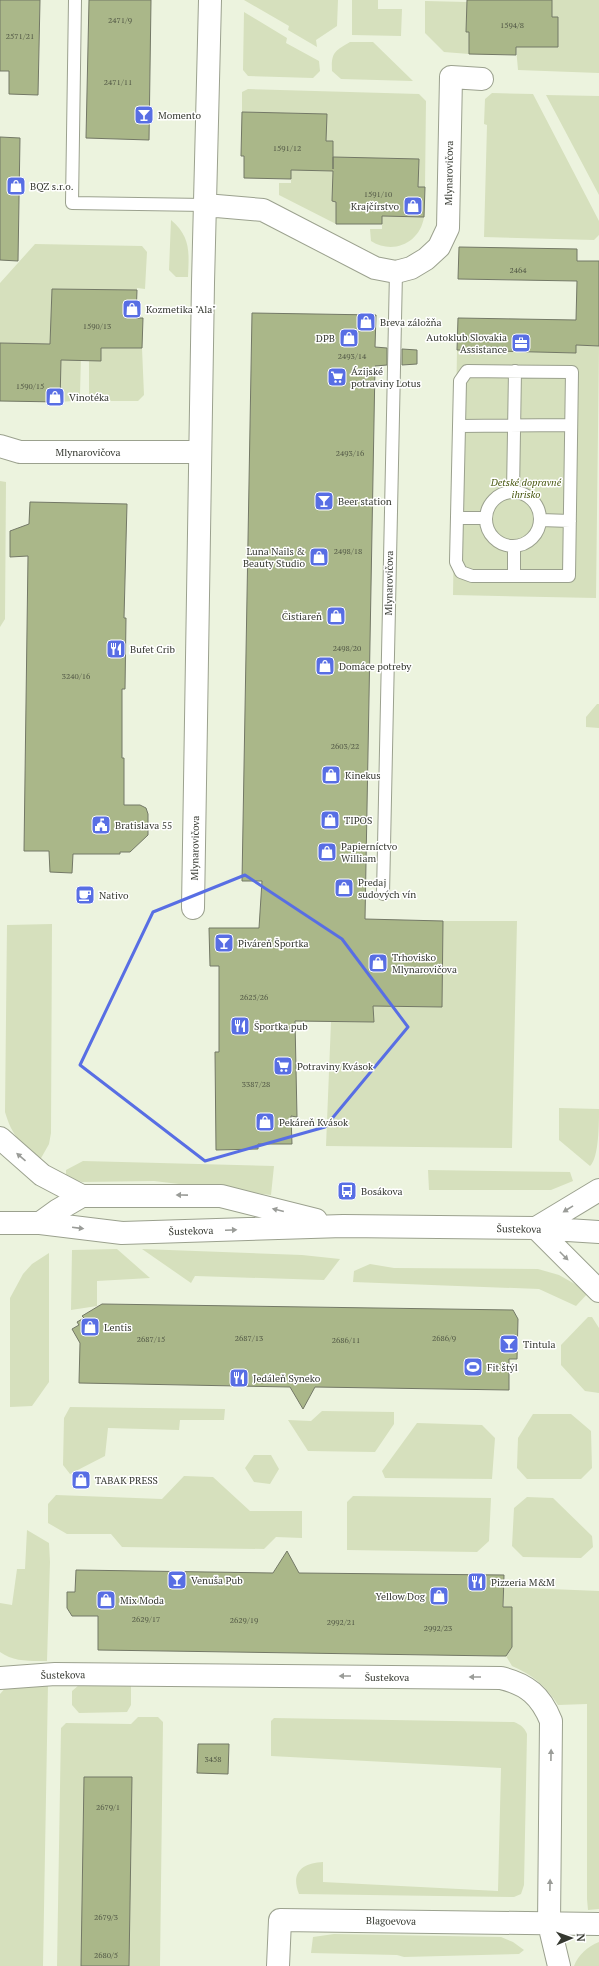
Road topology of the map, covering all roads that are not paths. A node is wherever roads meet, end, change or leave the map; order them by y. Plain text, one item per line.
1 (75, 0) edge
2 (210, 0) edge
3 (482, 79) dead end
4 (205, 205) junction
5 (396, 272) junction
6 (515, 371) junction
7 (571, 425) junction
8 (459, 426) junction
9 (514, 426) junction
10 (0, 446) edge
11 (200, 452) junction
12 (513, 492) junction
13 (457, 518) junction
14 (486, 518) junction
15 (541, 520) junction
16 (570, 521) junction
17 (514, 547) junction
18 (514, 576) junction
19 (383, 894) dead end
20 (193, 908) dead end
21 (0, 1138) edge
22 (599, 1190) edge
23 (82, 1196) junction
24 (0, 1223) edge
25 (40, 1223) junction
26 (343, 1226) junction
27 (536, 1228) junction
28 (599, 1232) edge
29 (599, 1291) edge
30 (0, 1678) edge
31 (549, 1924) junction
32 (599, 1924) edge
33 (278, 1966) edge
34 (559, 1966) edge

1 - 4 lane
2 - 4 street, Mlynarovičova
3 - 5 street, Mlynarovičova
4 - 5 street, Mlynarovičova
4 - 11 street, Mlynarovičova
5 - 19 lane, Mlynarovičova
6 - 7 lane
6 - 8 lane
6 - 9 lane
7 - 9 lane
7 - 16 lane
8 - 9 lane
8 - 13 lane
9 - 12 lane
10 - 11 street, Mlynarovičova
11 - 20 street, Mlynarovičova
12 - 14 lane
12 - 15 lane
13 - 14 lane
13 - 18 lane
14 - 17 lane
15 - 16 lane
15 - 17 lane
16 - 18 lane
17 - 18 lane
23 -> 21 street, Šustekova
22 -> 27 street
23 - 25 street
26 -> 23 street, Šustekova
24 - 25 street, Šustekova
25 -> 26 street, Šustekova
26 - 27 street, Šustekova
27 - 28 street, Šustekova
27 -> 29 street
31 -> 30 street, Šustekova
31 - 32 street, Blagoevova
31 - 33 street, Blagoevova
31 - 34 street

